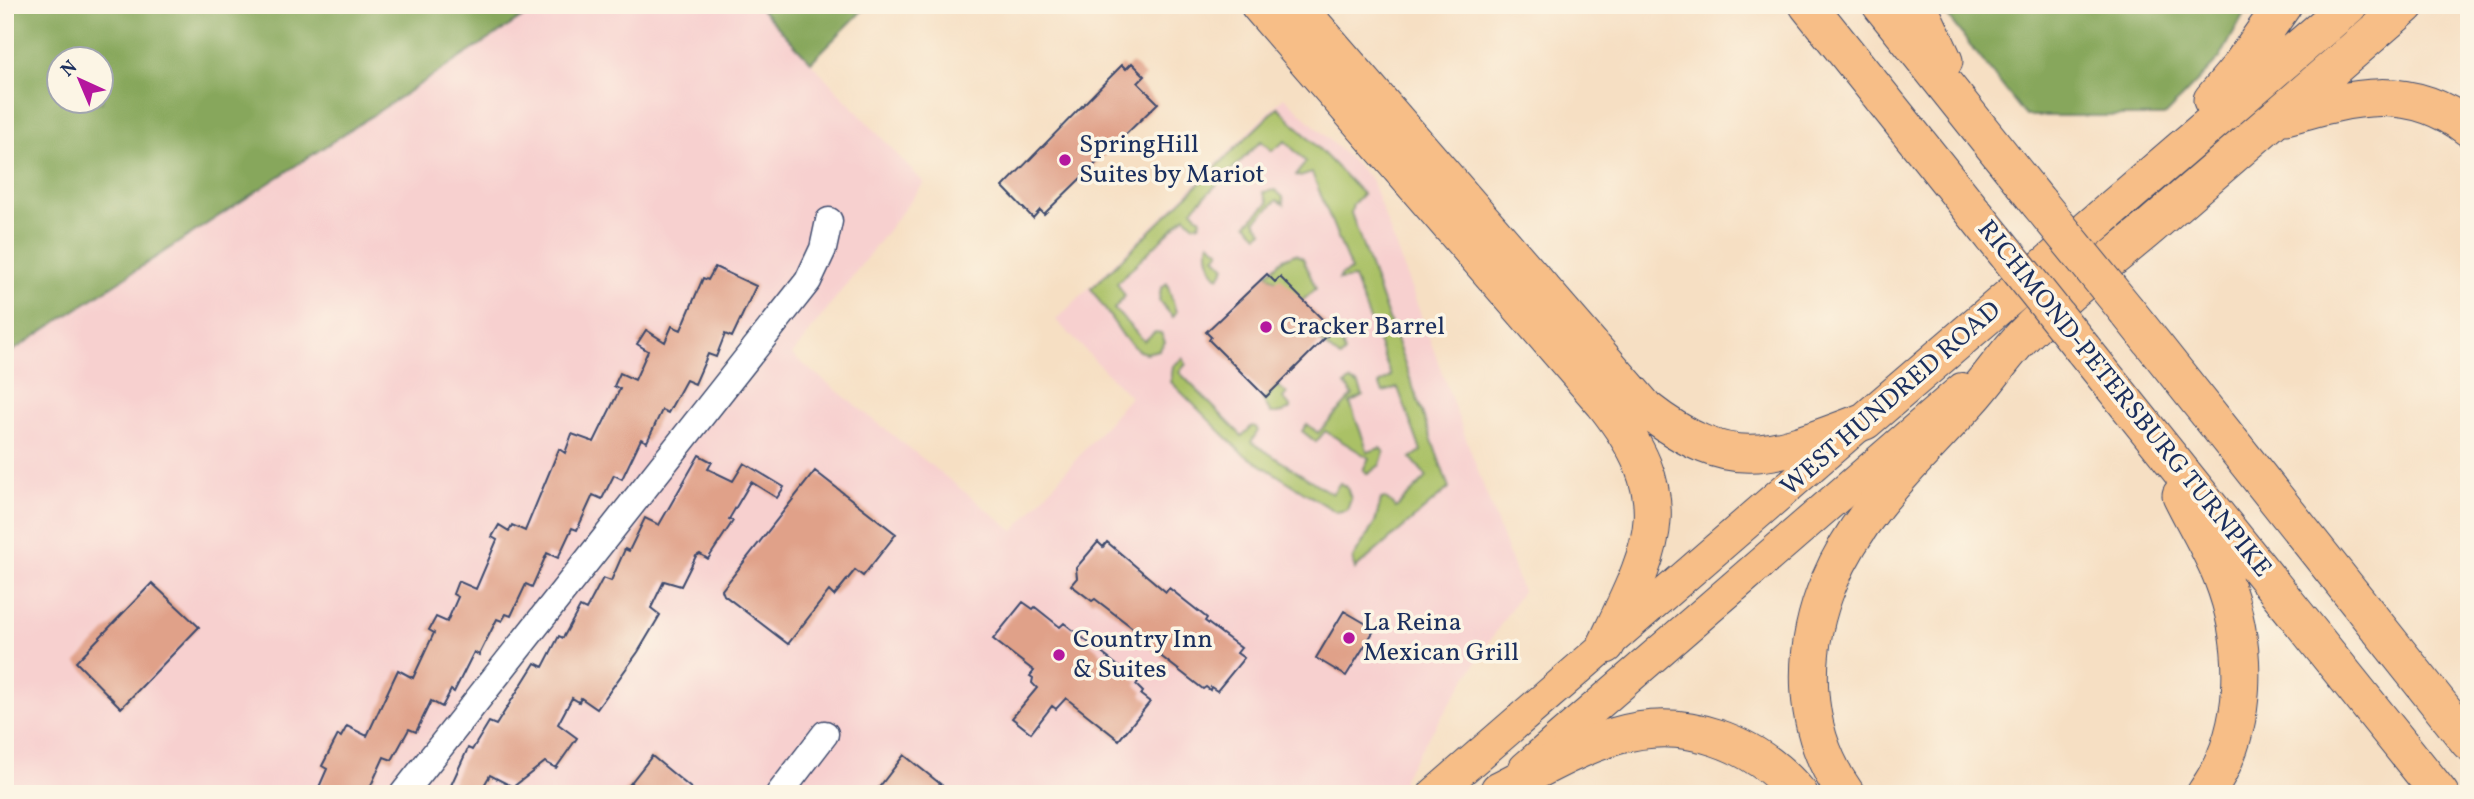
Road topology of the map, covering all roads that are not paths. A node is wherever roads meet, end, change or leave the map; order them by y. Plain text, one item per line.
1 (1259, 5) edge
2 (1296, 5) edge
3 (1808, 5) edge
4 (1881, 5) edge
5 (1918, 5) edge
6 (2283, 5) edge
7 (2349, 5) edge
8 (2406, 5) edge
9 (1969, 116) junction
10 (2275, 119) junction
11 (2469, 128) edge
12 (2104, 216) junction
13 (829, 221) dead end
14 (2025, 334) junction
15 (1866, 421) junction
16 (2152, 438) junction
17 (1605, 645) junction
18 (825, 734) dead end
19 (2469, 742) edge
20 (1497, 792) edge
21 (403, 794) edge
22 (779, 794) edge
23 (1434, 794) edge
24 (1799, 794) edge
25 (1846, 794) edge
26 (2205, 794) edge
27 (2440, 794) edge

1 - 17 highway
2 - 15 highway
3 - 16 highway, RICHMOND-PETERSBURG TURNPIKE, bridge
4 - 9 highway, RICHMOND-PETERSBURG TURNPIKE
5 - 9 highway
6 - 12 highway
7 - 12 highway, WEST HUNDRED ROAD
8 - 10 highway, WEST HUNDRED ROAD
9 - 19 highway, RICHMOND-PETERSBURG TURNPIKE, bridge
10 - 11 highway
10 - 14 highway, WEST HUNDRED ROAD
12 - 15 highway, WEST HUNDRED ROAD
13 - 21 street
14 - 20 main road, WEST HUNDRED ROAD
14 - 25 highway
15 - 17 main road, WEST HUNDRED ROAD
16 - 26 highway
16 - 27 highway, RICHMOND-PETERSBURG TURNPIKE
17 - 23 main road, WEST HUNDRED ROAD
18 - 22 street
20 - 24 highway

